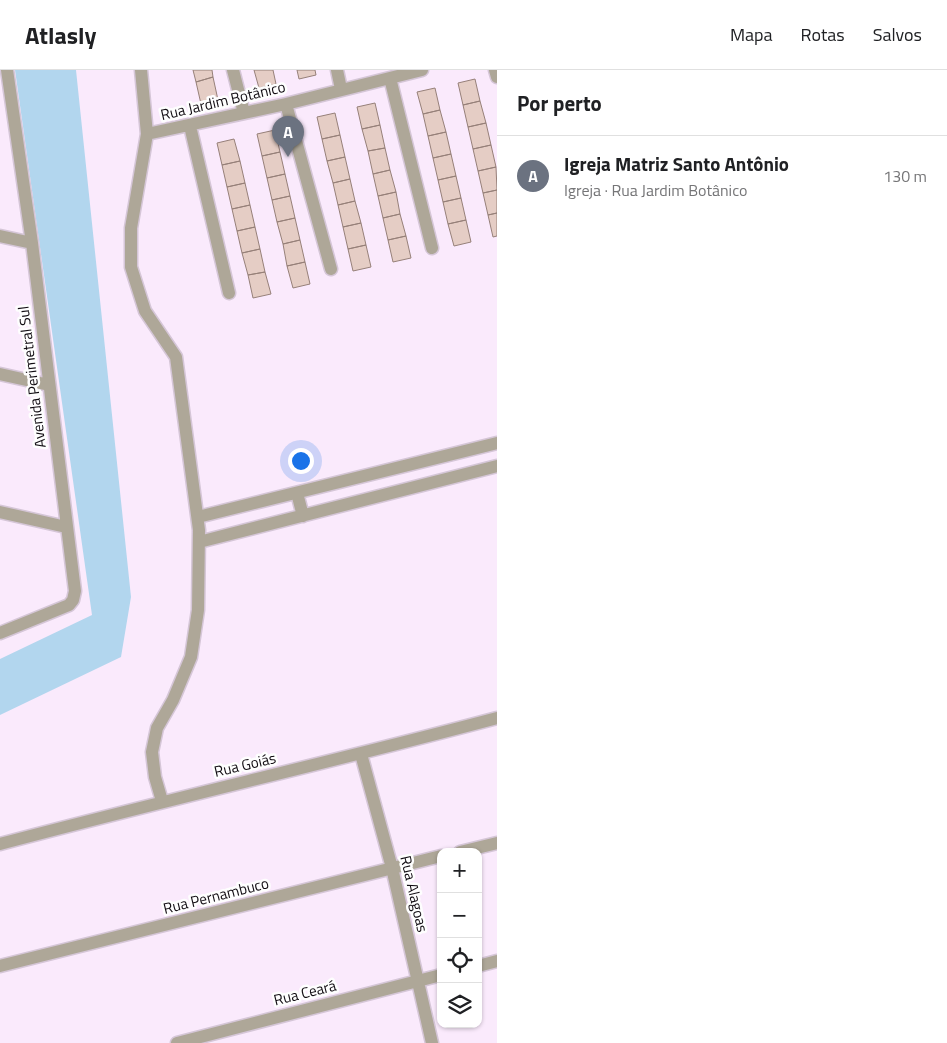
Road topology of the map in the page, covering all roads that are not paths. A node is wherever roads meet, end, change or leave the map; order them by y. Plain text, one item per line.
1 (7, 70) edge
2 (141, 70) edge
3 (233, 70) edge
4 (336, 70) edge
5 (422, 70) edge
6 (495, 70) edge
7 (497, 77) edge
8 (390, 78) junction
9 (341, 90) junction
10 (5, 99) edge
11 (286, 104) junction
12 (244, 114) junction
13 (190, 126) junction
14 (147, 134) junction
15 (0, 236) edge
16 (32, 244) junction
17 (432, 248) dead end
18 (331, 269) dead end
19 (229, 293) dead end
20 (0, 374) edge
21 (49, 385) junction
22 (497, 443) edge
23 (497, 466) edge
24 (399, 467) junction
25 (406, 490) junction
26 (297, 493) junction
27 (0, 512) edge
28 (303, 516) junction
29 (198, 517) junction
30 (66, 527) junction
31 (199, 542) junction
32 (0, 634) edge
33 (497, 718) edge
34 (361, 754) junction
35 (162, 801) junction
36 (497, 843) edge
37 (0, 844) edge
38 (476, 848) edge
39 (437, 857) edge
40 (392, 868) junction
41 (497, 961) edge
42 (482, 965) edge
43 (0, 966) edge
44 (437, 976) edge
45 (418, 981) junction
46 (177, 1043) edge
47 (432, 1043) edge

1 - 10 street, Avenida Perimetral Sul
2 - 14 street
3 - 12 street
4 - 9 street
5 - 8 street, Rua Jardim Botânico
6 - 7 street
8 - 9 street, Rua Jardim Botânico
8 - 17 street
9 - 11 street, Rua Jardim Botânico
10 - 16 street, Avenida Perimetral Sul
11 - 12 street, Rua Jardim Botânico
11 - 18 street
12 - 13 street, Rua Jardim Botânico
13 - 14 street, Rua Jardim Botânico
13 - 19 street
14 - 29 street
15 - 16 street
16 - 21 street, Avenida Perimetral Sul
20 - 21 street
21 - 30 street, Avenida Perimetral Sul
22 - 24 street
23 - 25 street
24 - 25 street
24 - 26 street
25 - 28 street
26 - 28 street
26 - 29 street
27 - 30 street
28 - 31 street
29 - 31 street
30 - 32 street, Avenida Perimetral Sul
31 - 35 street
33 - 34 street, Rua Goiás
34 - 35 street, Rua Goiás
34 - 40 street, Rua Alagoas
35 - 37 street, Rua Goiás
36 - 38 street
39 - 40 street, Rua Pernambuco
40 - 43 street, Rua Pernambuco
40 - 45 street, Rua Alagoas
41 - 42 street
44 - 45 street, Rua Ceará
45 - 46 street, Rua Ceará
45 - 47 street, Rua Alagoas

